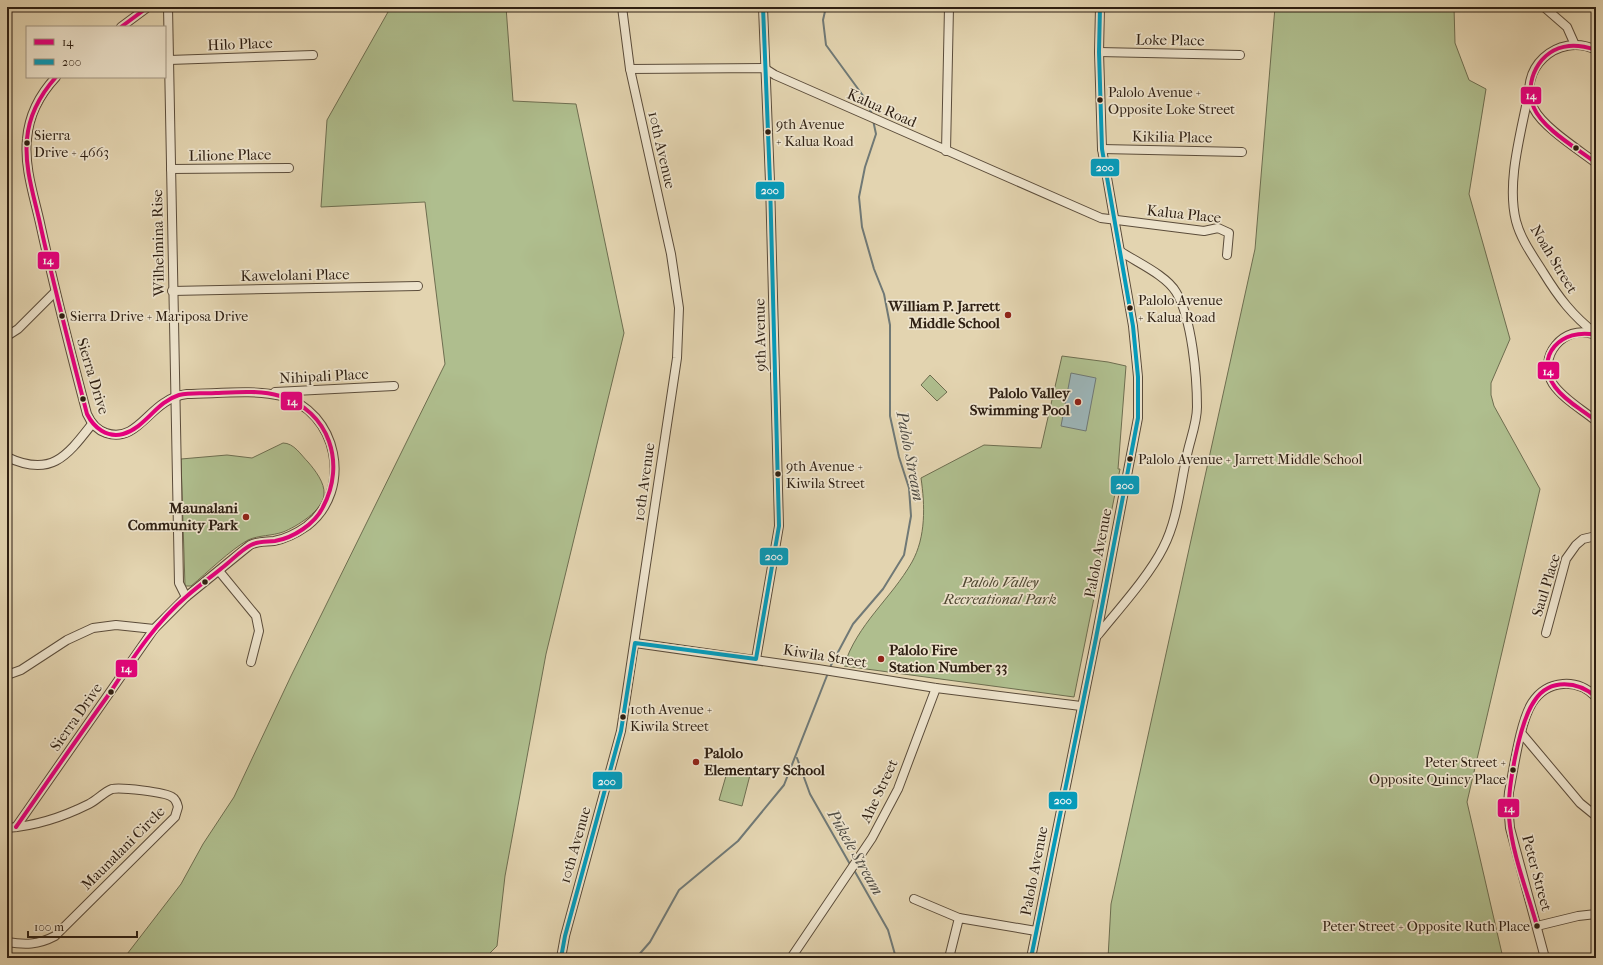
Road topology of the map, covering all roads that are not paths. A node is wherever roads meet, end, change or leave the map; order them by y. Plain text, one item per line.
1 (148, 7) edge
2 (168, 7) edge
3 (622, 7) edge
4 (762, 7) edge
5 (949, 7) edge
6 (1100, 7) edge
7 (1544, 7) edge
8 (123, 26) edge
9 (1575, 45) junction
10 (1596, 50) edge
11 (1099, 52) junction
12 (313, 55) dead end
13 (1240, 55) dead end
14 (169, 60) junction
15 (764, 68) junction
16 (630, 69) junction
17 (55, 78) edge
18 (1529, 91) junction
19 (1102, 149) junction
20 (946, 151) junction
21 (1242, 152) dead end
22 (1596, 163) edge
23 (289, 168) dead end
24 (171, 169) junction
25 (1115, 221) junction
26 (1120, 251) junction
27 (1227, 255) dead end
28 (418, 286) dead end
29 (172, 291) junction
30 (55, 292) junction
31 (1596, 335) edge
32 (7, 336) edge
33 (394, 386) dead end
34 (255, 393) junction
35 (176, 396) junction
36 (1596, 420) edge
37 (92, 424) junction
38 (7, 457) edge
39 (1596, 536) edge
40 (219, 571) junction
41 (186, 597) junction
42 (154, 630) junction
43 (1546, 634) dead end
44 (1096, 638) junction
45 (635, 643) junction
46 (756, 660) junction
47 (251, 662) dead end
48 (7, 675) edge
49 (936, 688) junction
50 (1596, 697) edge
51 (1081, 706) junction
52 (1522, 734) junction
53 (1596, 816) edge
54 (16, 827) junction
55 (7, 828) edge
56 (914, 899) dead end
57 (1596, 914) edge
58 (959, 918) junction
59 (1536, 926) junction
60 (1036, 931) junction
61 (7, 942) edge
62 (561, 958) edge
63 (792, 958) edge
64 (949, 958) edge
65 (1031, 958) edge
66 (1545, 958) edge

1 - 8 street
2 - 14 street, Wilhelmina Rise
3 - 16 street, 10th Avenue
4 - 15 street, 9th Avenue
5 - 20 street
6 - 11 street, Palolo Avenue
7 - 9 street
9 - 10 street
9 - 18 street, Noah Street
11 - 13 street, Loke Place
11 - 19 street, Palolo Avenue
12 - 14 street, Hilo Place
14 - 24 street, Wilhelmina Rise
15 - 16 street, Kalua Road
15 - 20 street, Kalua Road
15 - 46 street, 9th Avenue
16 - 45 street, 10th Avenue
17 - 30 street, Sierra Drive
18 - 22 street
18 - 31 street, Noah Street
19 - 21 street, Kikilia Place
19 - 25 street, Palolo Avenue
20 - 25 street, Kalua Road
23 - 24 street, Lilione Place
24 - 29 street, Wilhelmina Rise
25 - 26 street, Palolo Avenue
25 - 27 street, Kalua Place
26 - 44 street, Palolo Avenue
26 - 44 street
28 - 29 street, Kawelolani Place
29 - 35 street, Wilhelmina Rise
30 - 32 street
30 - 37 street, Sierra Drive
31 - 36 street
33 - 34 street, Nihipali Place
34 - 35 street, Sierra Drive
34 - 40 street, Sierra Drive
35 - 37 street, Sierra Drive
35 - 41 street, Wilhelmina Rise
37 - 38 street
39 - 43 street, Saul Place
40 - 41 street, Sierra Drive
40 - 47 street
41 - 42 street, Sierra Drive
42 - 48 street
42 - 54 street, Sierra Drive
44 - 51 street, Palolo Avenue
45 - 46 street, Kiwila Street
45 - 62 street, 10th Avenue
46 - 49 street, Kiwila Street
49 - 51 street, Kiwila Street
49 - 63 street, Ahe Street
50 - 52 street, Peter Street
51 - 60 street, Palolo Avenue
52 - 53 street
52 - 59 street, Peter Street
54 - 55 street, Maunalani Circle
54 - 61 street, Maunalani Circle
56 - 58 street
57 - 59 street
58 - 60 street
58 - 64 street
59 - 66 street, Peter Street
60 - 65 street, Palolo Avenue

